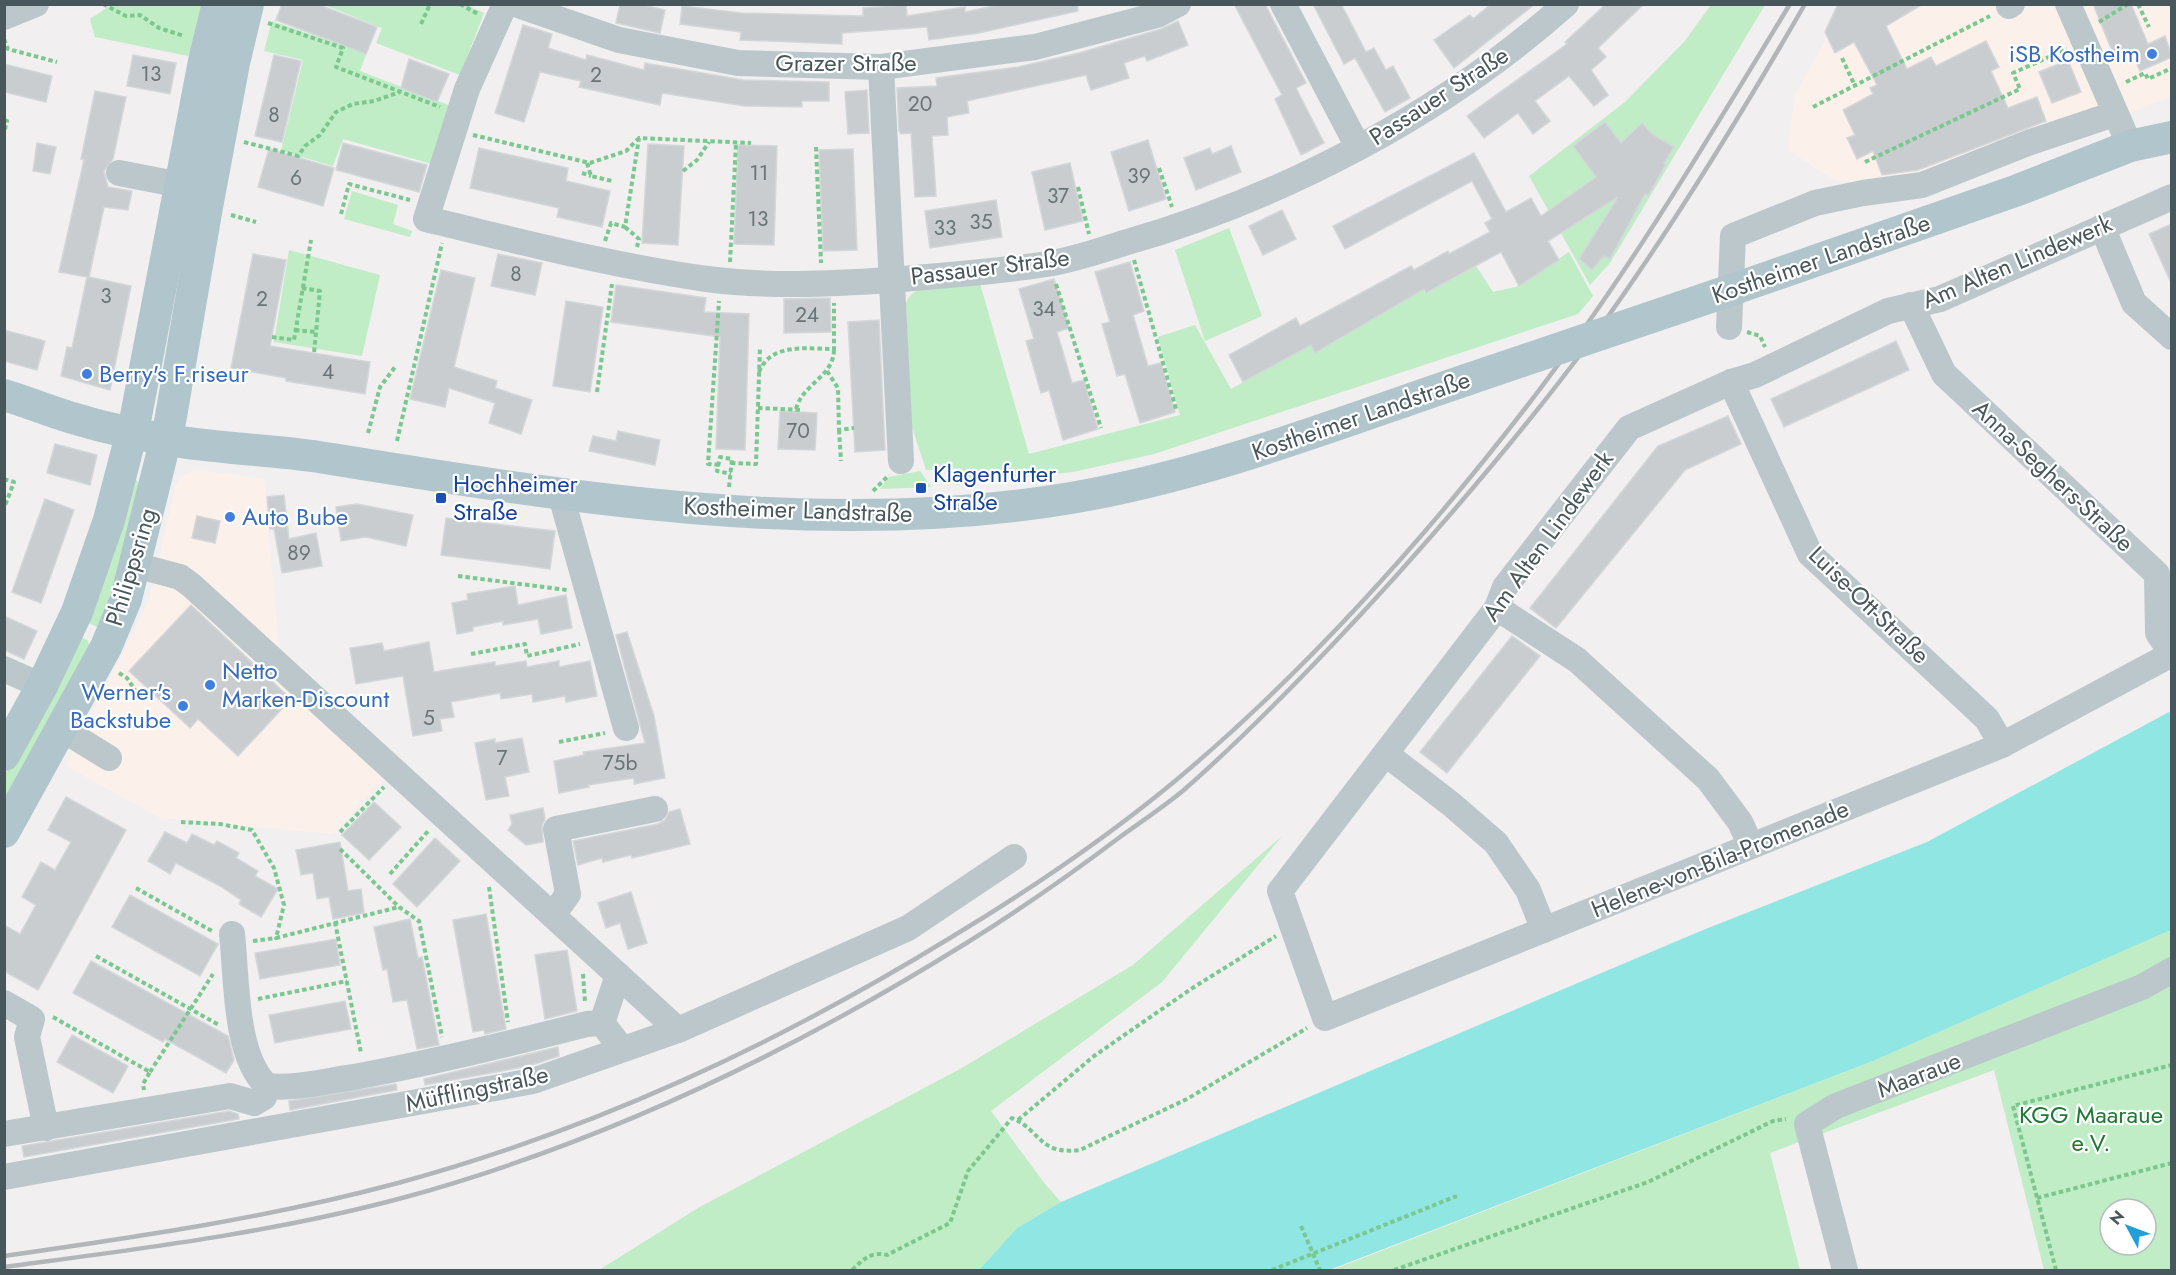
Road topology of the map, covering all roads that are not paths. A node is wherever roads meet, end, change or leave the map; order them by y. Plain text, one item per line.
1 (36, 4) edge
2 (218, 4) edge
3 (505, 4) edge
4 (514, 4) edge
5 (1178, 4) edge
6 (1283, 4) edge
7 (1566, 4) edge
8 (2068, 4) edge
9 (257, 14) edge
10 (4, 17) edge
11 (881, 67) junction
12 (2110, 103) junction
13 (2172, 122) edge
14 (2172, 137) edge
15 (2130, 146) junction
16 (1358, 147) junction
17 (118, 173) dead end
18 (181, 185) junction
19 (2172, 197) edge
20 (2102, 227) junction
21 (894, 279) junction
22 (1911, 306) junction
23 (1729, 327) road end
24 (2172, 337) edge
25 (1731, 382) junction
26 (17, 399) edge
27 (134, 424) junction
28 (168, 431) junction
29 (901, 461) road end
30 (560, 492) junction
31 (135, 565) junction
32 (1497, 608) junction
33 (70, 630) junction
34 (2172, 653) edge
35 (109, 658) junction
36 (4, 669) edge
37 (42, 686) junction
38 (626, 728) road end
39 (62, 729) junction
40 (2002, 745) junction
41 (1386, 754) junction
42 (4, 755) edge
43 (109, 758) dead end
44 (655, 809) dead end
45 (4, 832) edge
46 (1751, 846) junction
47 (1014, 857) dead end
48 (553, 915) junction
49 (1544, 930) junction
50 (233, 938) road end
51 (2172, 970) edge
52 (618, 975) junction
53 (4, 1003) edge
54 (1325, 1018) joint
55 (594, 1023) junction
56 (678, 1030) junction
57 (622, 1049) junction
58 (267, 1086) junction
59 (46, 1128) junction
60 (4, 1134) edge
61 (4, 1177) edge
62 (1845, 1270) edge

1 - 10 street
2 - 18 main road
3 - 21 street, Passauer Straße
4 - 11 street, Grazer Straße
5 - 11 street, Grazer Straße
6 - 16 street
7 - 16 street, Passauer Straße
8 - 12 street
9 - 28 main road
11 - 21 street
12 - 15 street
12 - 23 street
13 - 15 main road, Kostheimer Landstraße
14 - 15 main road, Kostheimer Landstraße
15 - 30 main road, Kostheimer Landstraße, bridge
16 - 21 street, Passauer Straße
17 - 18 street
18 - 27 main road
19 - 20 street, Am Alten Lindewerk
20 - 22 street, Am Alten Lindewerk
20 - 24 street
21 - 29 street
22 - 25 street, Am Alten Lindewerk
22 - 34 street, Anna-Seghers-Straße
25 - 32 street, Am Alten Lindewerk
25 - 40 street, Luise-Ott-Straße
26 - 27 main road, Kostheimer Landstraße
27 - 28 main road, Kostheimer Landstraße
27 - 33 main road, Philippsring
28 - 30 main road, Kostheimer Landstraße
28 - 31 main road, Philippsring
30 - 38 street
31 - 35 main road, Philippsring
31 - 48 street
32 - 41 street, Am Alten Lindewerk
32 - 46 street
33 - 35 main road
33 - 37 main road, Philippsring
34 - 40 street, Helene-von-Bila-Promenade
35 - 39 main road, Philippsring
36 - 37 street
37 - 42 main road, Philippsring
39 - 43 street
39 - 45 main road, Philippsring
40 - 46 street, Helene-von-Bila-Promenade
41 - 49 street
41 - 54 street, Am Alten Lindewerk
44 - 48 street
46 - 49 street, Helene-von-Bila-Promenade
47 - 56 street, Müfflingstraße
48 - 52 street
49 - 54 street, Helene-von-Bila-Promenade
50 - 58 street
51 - 62 street, Maaraue
52 - 55 street
52 - 56 street
53 - 59 street
55 - 57 street
55 - 58 street
56 - 57 street, Müfflingstraße
57 - 61 street, Müfflingstraße
58 - 59 street
59 - 60 street

